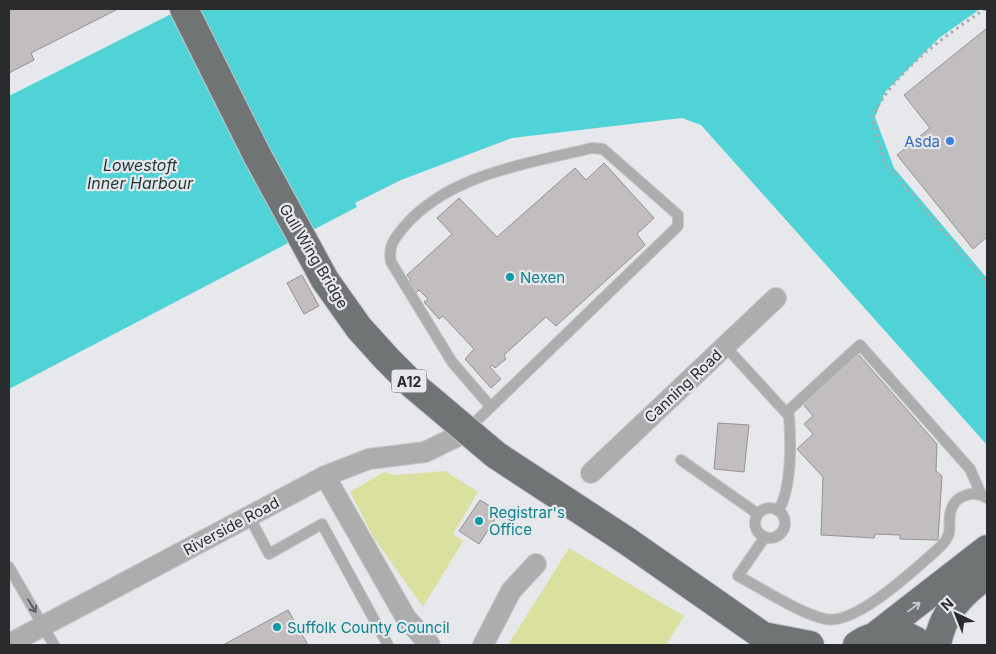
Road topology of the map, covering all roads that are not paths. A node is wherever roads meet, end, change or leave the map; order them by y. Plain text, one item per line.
1 (184, 9) edge
2 (776, 298) dead end
3 (725, 346) junction
4 (490, 406) junction
5 (787, 412) junction
6 (462, 434) joint
7 (681, 460) dead end
8 (591, 473) dead end
9 (326, 476) junction
10 (984, 496) edge
11 (778, 510) junction
12 (758, 514) junction
13 (250, 516) junction
14 (765, 536) junction
15 (987, 549) edge
16 (536, 564) dead end
17 (9, 567) edge
18 (987, 574) edge
19 (43, 626) junction
20 (866, 640) edge
21 (768, 641) edge
22 (9, 644) edge
23 (54, 645) edge
24 (388, 645) edge
25 (430, 645) edge
26 (483, 645) edge
27 (810, 645) edge
28 (922, 645) edge
29 (937, 645) edge

1 - 21 highway, Gull Wing Bridge / A12, bridge
2 - 3 street, Canning Road
3 - 5 lane
3 - 8 street, Canning Road
4 - 4 lane
4 - 6 lane
5 - 10 lane
5 - 11 lane
6 - 9 street, Riverside Road
7 - 12 lane
9 - 13 street, Riverside Road
9 - 25 street
10 - 14 lane
11 - 12 lane
11 - 14 lane
12 - 14 lane
13 - 19 street, Riverside Road
13 - 24 lane
20 -> 15 highway
16 - 26 street
17 -> 19 lane
18 - 29 highway
19 - 22 street, Riverside Road
19 - 23 lane
20 - 28 highway
21 - 27 highway, A12

